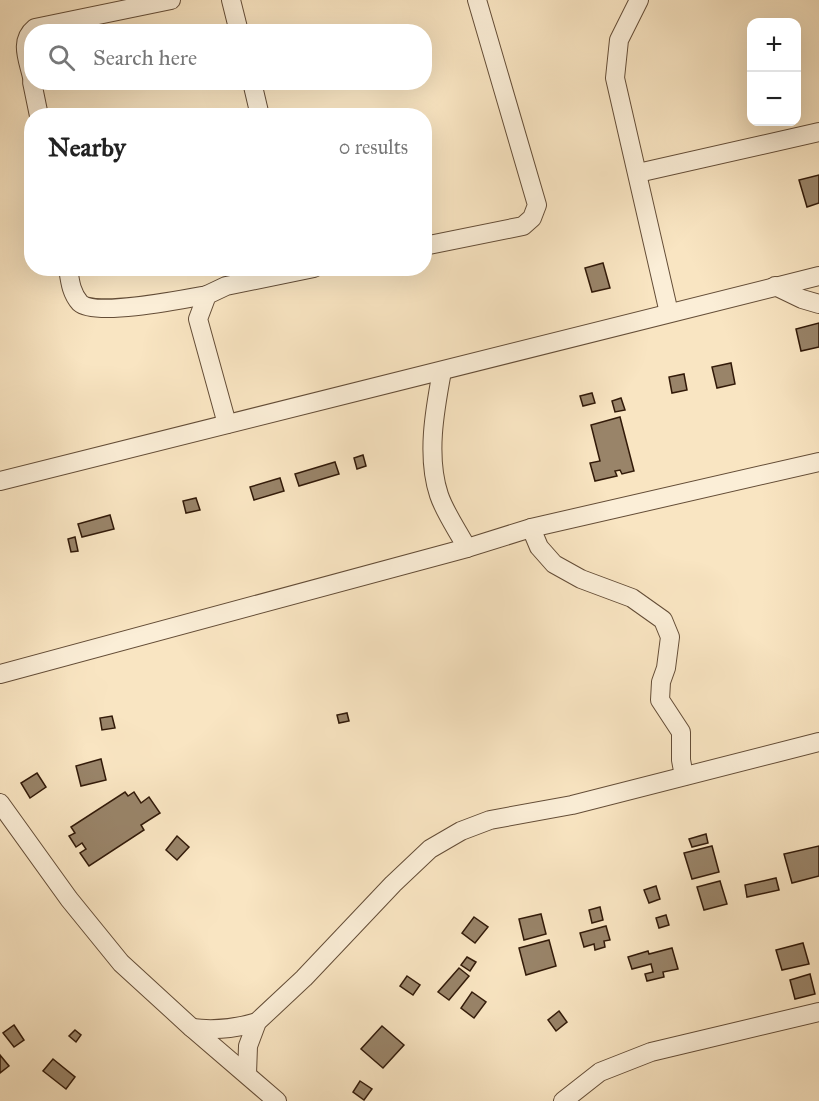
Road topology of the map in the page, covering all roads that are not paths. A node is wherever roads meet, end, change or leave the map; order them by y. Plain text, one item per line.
1 (171, 0) edge
2 (231, 0) edge
3 (477, 0) edge
4 (639, 0) edge
5 (54, 24) edge
6 (237, 24) edge
7 (34, 90) edge
8 (254, 90) edge
9 (37, 108) edge
10 (258, 108) edge
11 (819, 132) edge
12 (638, 173) junction
13 (432, 244) edge
14 (69, 276) edge
15 (274, 276) edge
16 (819, 276) edge
17 (775, 286) junction
18 (207, 295) junction
19 (819, 304) edge
20 (669, 313) junction
21 (442, 370) junction
22 (227, 424) junction
23 (819, 462) edge
24 (0, 481) edge
25 (531, 528) junction
26 (467, 548) junction
27 (0, 674) edge
28 (819, 742) edge
29 (684, 777) junction
30 (0, 803) edge
31 (819, 1012) edge
32 (256, 1023) junction
33 (192, 1028) junction
34 (248, 1074) junction
35 (277, 1101) edge
36 (563, 1101) edge

1 - 5 street
2 - 6 street
3 - 13 street
4 - 12 street
7 - 9 street
8 - 10 street
11 - 12 street
12 - 20 street
14 - 18 street
15 - 18 street
16 - 17 street
17 - 19 street
17 - 20 street
18 - 22 street
20 - 21 street
21 - 22 street
21 - 26 street
22 - 24 street
23 - 25 street
25 - 26 street
25 - 29 street
26 - 27 street
28 - 29 street
29 - 32 street
30 - 33 street
31 - 36 street
32 - 33 street
32 - 34 street
33 - 34 street
34 - 35 street

